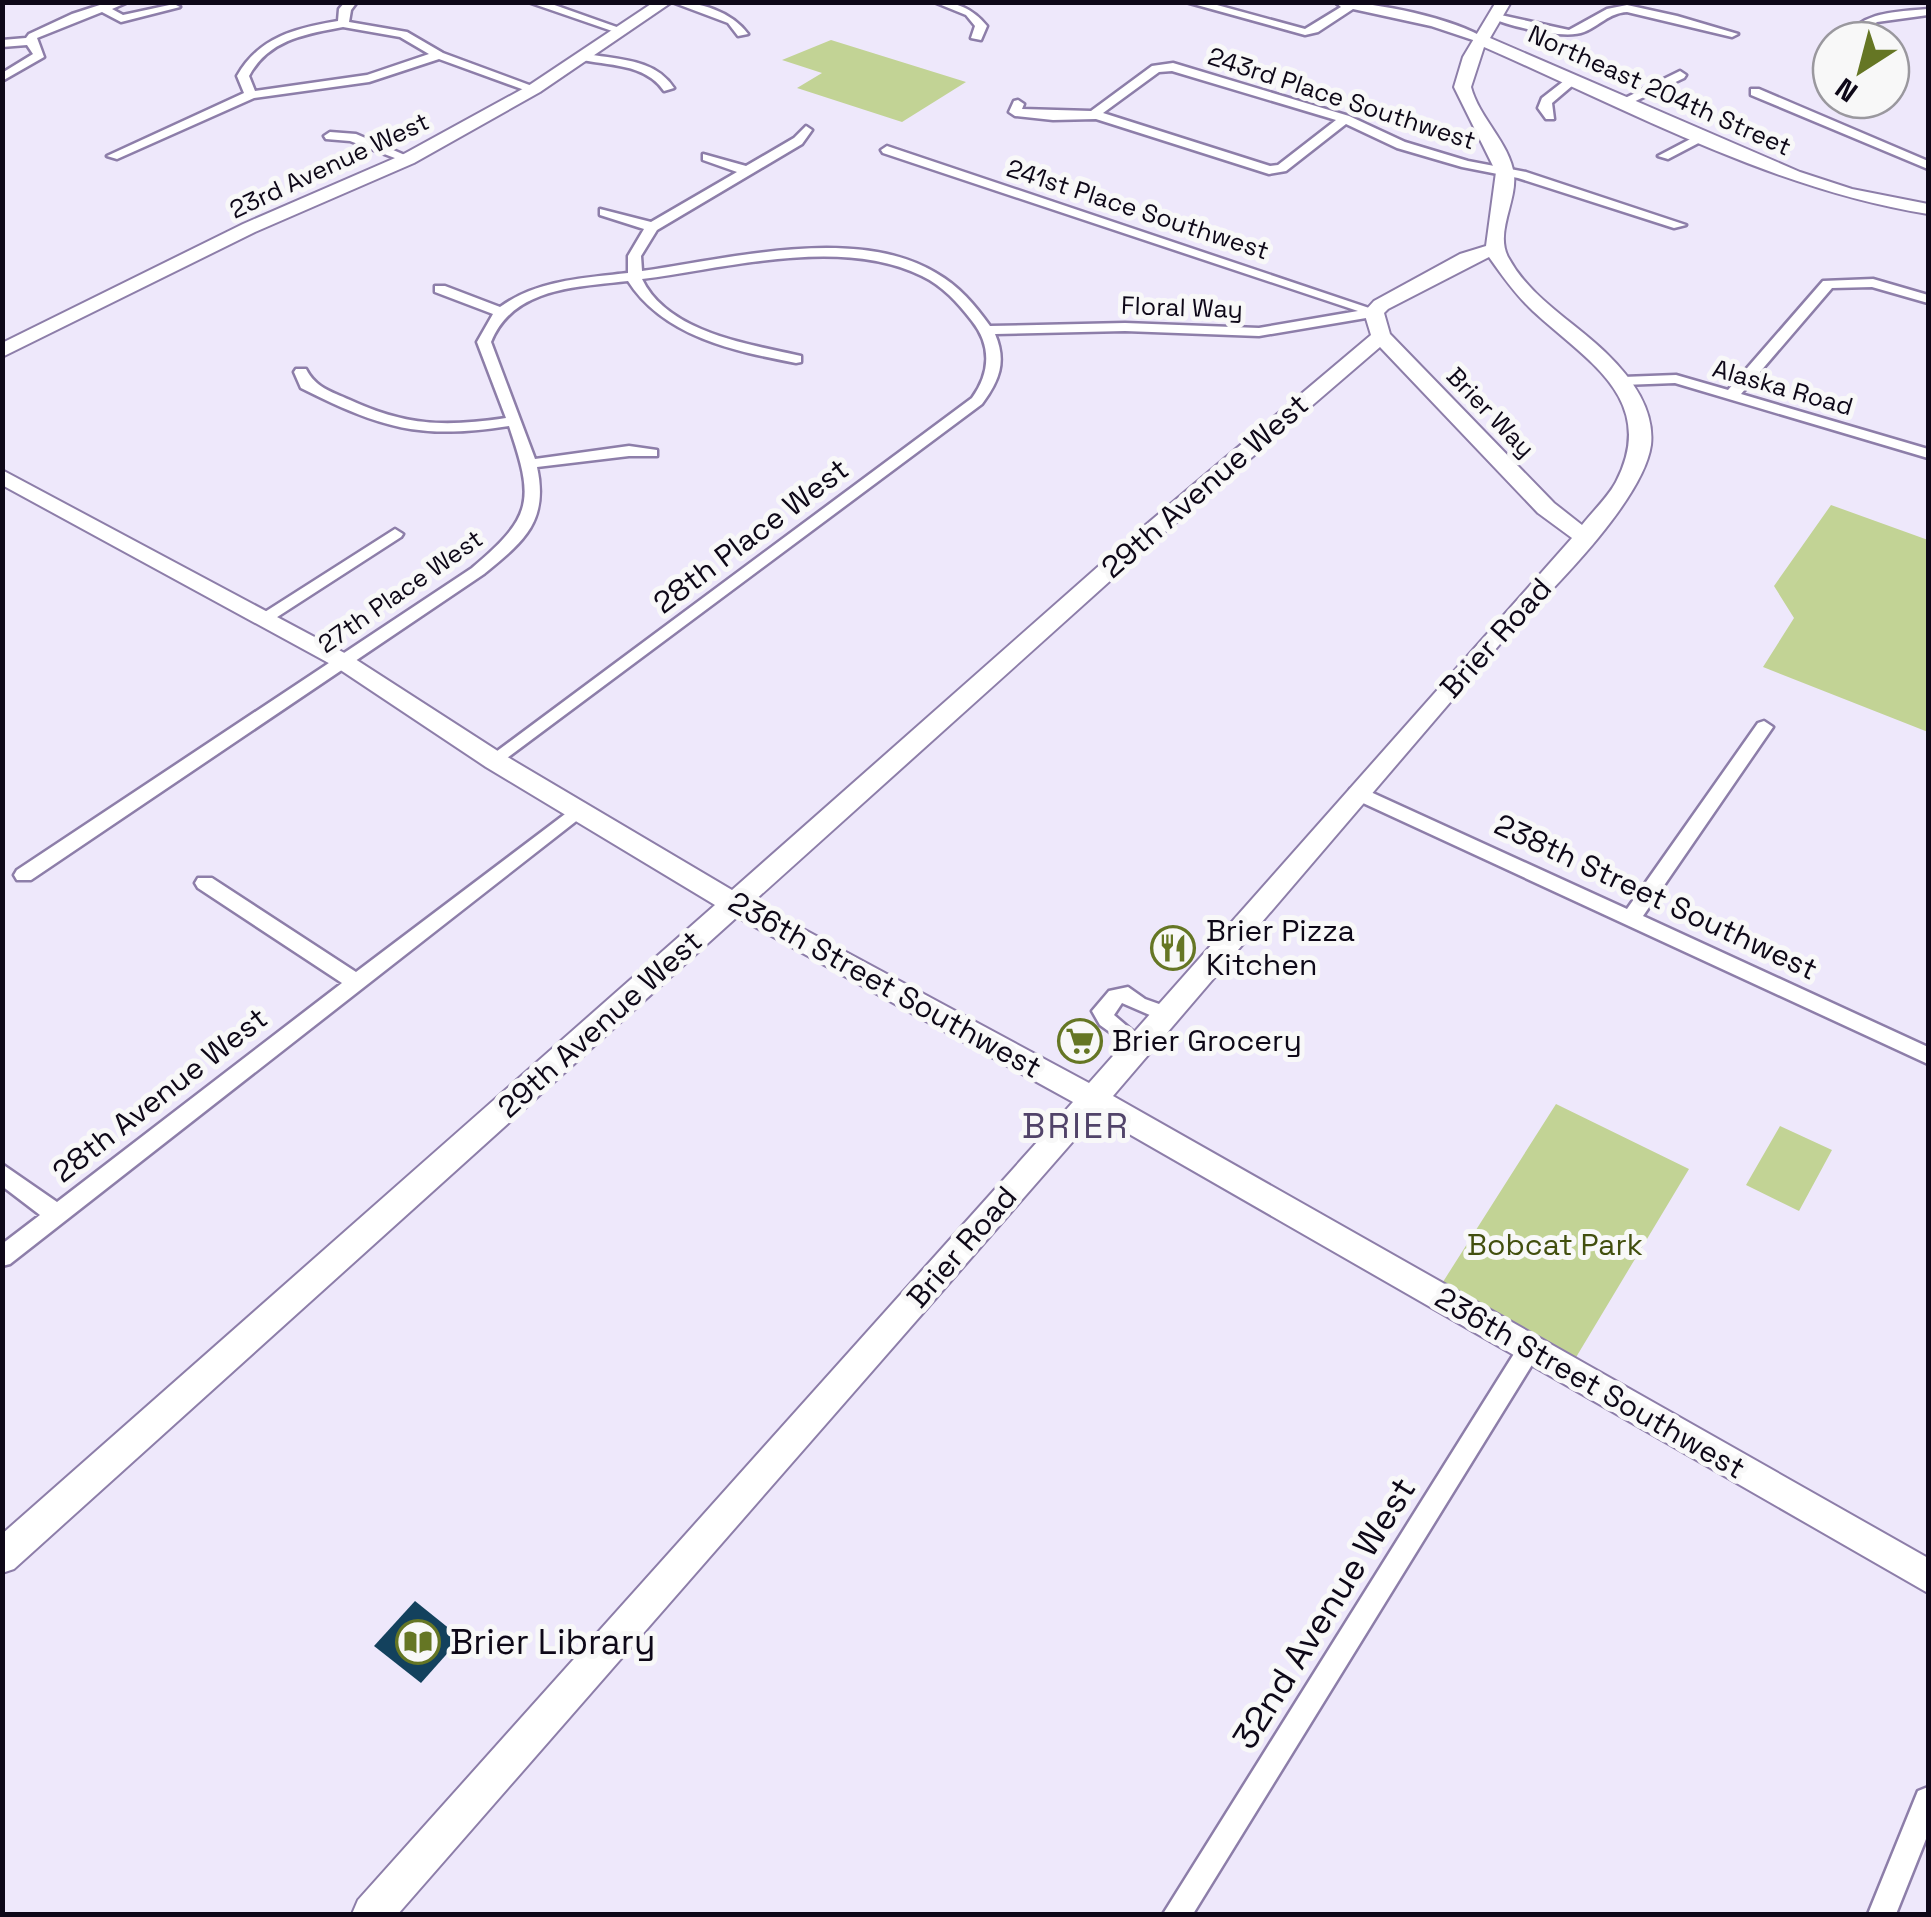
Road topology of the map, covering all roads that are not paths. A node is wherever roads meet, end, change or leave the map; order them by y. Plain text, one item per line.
1 (123, 2) edge
2 (352, 2) edge
3 (533, 2) edge
4 (665, 2) edge
5 (677, 2) edge
6 (940, 2) edge
7 (1191, 2) edge
8 (1343, 4) edge
9 (174, 6) dead end
10 (1501, 6) edge
11 (1927, 7) edge
12 (106, 10) junction
13 (1874, 20) edge
14 (344, 24) junction
15 (433, 30) dead end
16 (622, 31) junction
17 (742, 34) dead end
18 (1732, 34) dead end
19 (412, 38) junction
20 (977, 38) dead end
21 (1482, 40) junction
22 (30, 41) junction
23 (2, 44) edge
24 (439, 55) junction
25 (582, 58) junction
26 (1680, 75) dead end
27 (2, 78) edge
28 (1573, 80) junction
29 (668, 88) dead end
30 (534, 89) junction
31 (1754, 92) dead end
32 (250, 95) junction
33 (1623, 102) junction
34 (1018, 104) dead end
35 (1097, 114) junction
36 (1550, 116) dead end
37 (1344, 119) junction
38 (806, 130) dead end
39 (330, 136) dead end
40 (1704, 138) junction
41 (887, 150) dead end
42 (113, 156) dead end
43 (1664, 156) dead end
44 (707, 157) dead end
45 (408, 159) junction
46 (1928, 166) edge
47 (748, 171) junction
48 (1504, 172) junction
49 (1928, 209) edge
50 (605, 212) dead end
51 (1679, 224) dead end
52 (652, 227) junction
53 (1494, 249) junction
54 (633, 276) junction
55 (440, 289) dead end
56 (1928, 299) edge
57 (500, 312) junction
58 (1374, 312) junction
59 (986, 330) junction
60 (1381, 336) junction
61 (2, 351) edge
62 (796, 359) dead end
63 (301, 372) dead end
64 (1623, 381) junction
65 (1732, 395) junction
66 (513, 421) junction
67 (652, 453) dead end
68 (1928, 454) edge
69 (528, 464) junction
70 (6, 481) edge
71 (394, 534) dead end
72 (1585, 538) junction
73 (264, 617) junction
74 (344, 662) junction
75 (1764, 727) dead end
76 (495, 761) junction
77 (1357, 793) junction
78 (577, 811) junction
79 (24, 875) dead end
80 (205, 882) dead end
81 (735, 904) junction
82 (1631, 918) junction
83 (356, 982) junction
84 (1166, 1014) junction
85 (1139, 1045) junction
86 (1928, 1056) edge
87 (1093, 1099) junction
88 (2, 1172) edge
89 (56, 1214) junction
90 (2, 1257) edge
91 (1530, 1348) junction
92 (2, 1557) edge
93 (1928, 1577) edge
94 (1928, 1802) edge
95 (372, 1914) edge
96 (1176, 1914) edge
97 (1882, 1914) edge

1 - 12 street
2 - 14 street
3 - 16 street
4 - 16 street, 23rd Avenue West
5 - 17 street
6 - 20 street
7 - 8 street
8 - 21 street, Northeast 204th Street
9 - 12 street
10 - 18 street
10 - 21 street
11 - 13 street
12 - 22 street
14 - 19 street
14 - 32 street
15 - 19 street
16 - 25 street, 23rd Avenue West
19 - 24 street
21 - 28 street, Northeast 204th Street
21 - 48 street
22 - 23 street
22 - 27 street
24 - 30 street
24 - 32 street
25 - 29 street
25 - 30 street, 23rd Avenue West
26 - 33 street
28 - 33 street, Northeast 204th Street
28 - 36 street
30 - 45 street, 23rd Avenue West
31 - 46 street
32 - 42 street
33 - 40 street, Northeast 204th Street
34 - 35 street
35 - 37 street, 243rd Place Southwest
35 - 37 street
37 - 48 street, 243rd Place Southwest
38 - 47 street
39 - 45 street
40 - 43 street
40 - 49 street, Northeast 204th Street
41 - 58 street, 241st Place Southwest
44 - 47 street
45 - 61 street, 23rd Avenue West
47 - 52 street
48 - 51 street, 243rd Place Southwest
48 - 53 street
50 - 52 street
52 - 54 street
53 - 58 street
53 - 64 street, Brier Road
54 - 57 street
54 - 59 street
54 - 62 street
55 - 57 street
56 - 65 street
57 - 66 street, 27th Place West
58 - 59 street, Floral Way
58 - 60 street, Brier Way
59 - 76 street, 28th Place West
60 - 72 street, Brier Way
60 - 81 street, 29th Avenue West
63 - 66 street
64 - 65 street, Alaska Road
64 - 72 street, Brier Road
65 - 68 street, Alaska Road
66 - 69 street, 27th Place West
67 - 69 street
69 - 74 street, 27th Place West
70 - 73 street, 236th Street Southwest
71 - 73 street
72 - 77 street, Brier Road
73 - 74 street, 236th Street Southwest
74 - 76 street, 236th Street Southwest
74 - 79 street, 27th Place West
75 - 82 street
76 - 78 street, 236th Street Southwest
77 - 82 street, 238th Street Southwest
77 - 84 street, Brier Road
78 - 81 street, 236th Street Southwest
78 - 83 street, 28th Avenue West
80 - 83 street
81 - 87 street, 236th Street Southwest
81 - 92 street, 29th Avenue West
82 - 86 street, 238th Street Southwest
83 - 89 street, 28th Avenue West
84 - 85 street, Brier Road
84 - 85 street
85 - 87 street, Brier Road
87 - 91 street, 236th Street Southwest
87 - 95 street, Brier Road
88 - 89 street
89 - 90 street, 28th Avenue West
91 - 93 street, 236th Street Southwest
91 - 96 street, 32nd Avenue West
94 - 97 street

